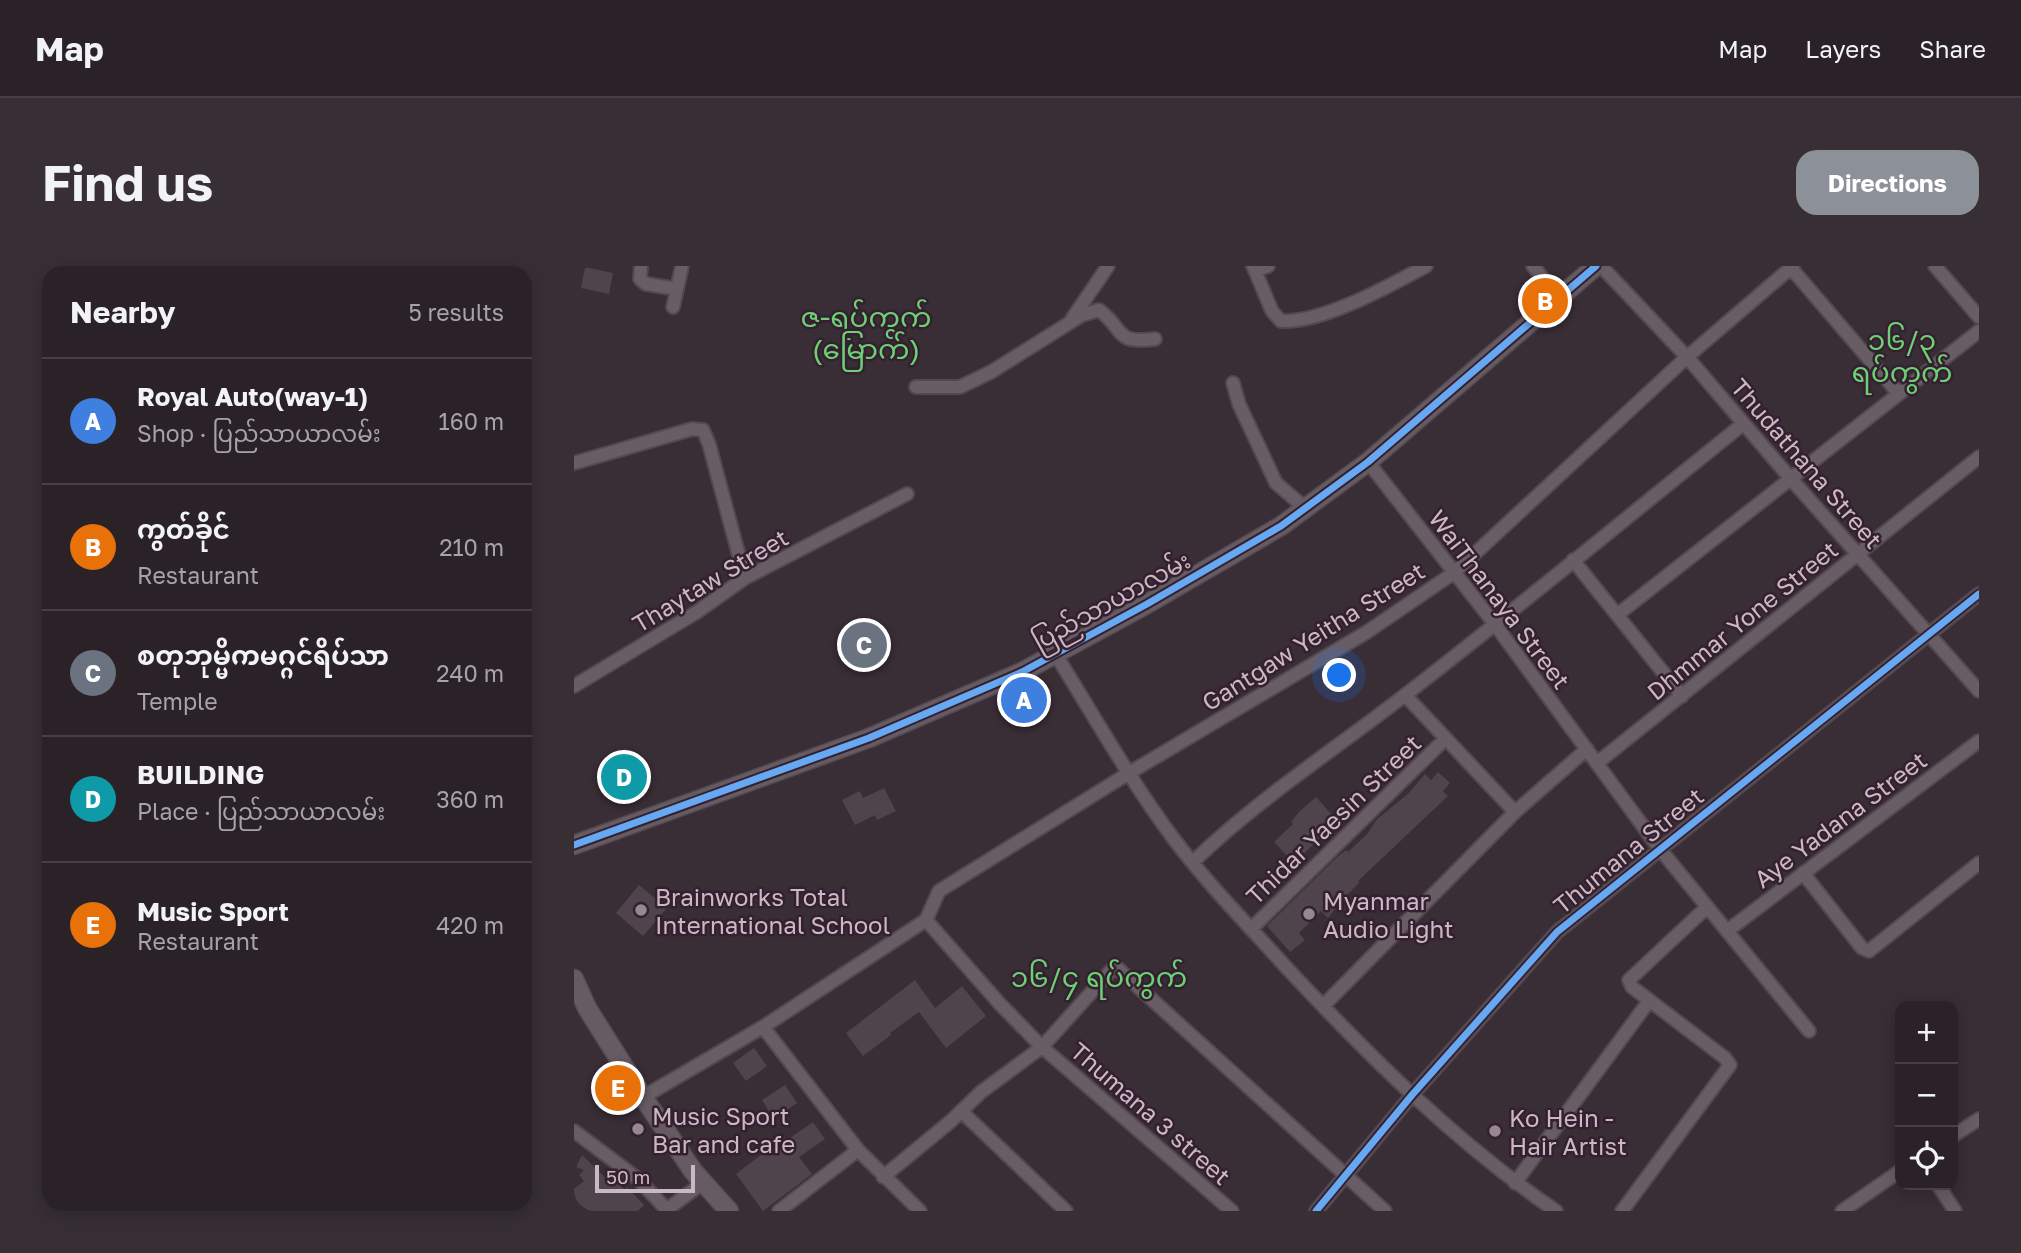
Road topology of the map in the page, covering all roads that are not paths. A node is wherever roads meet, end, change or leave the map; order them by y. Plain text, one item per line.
1 (641, 266) edge
2 (682, 266) edge
3 (1108, 266) edge
4 (1268, 266) edge
5 (1426, 266) edge
6 (1533, 266) edge
7 (1599, 266) edge
8 (1935, 266) edge
9 (1792, 267) edge
10 (1254, 269) edge
11 (677, 289) junction
12 (1559, 298) junction
13 (673, 307) dead end
14 (1979, 317) edge
15 (1070, 322) junction
16 (1979, 331) edge
17 (1155, 339) dead end
18 (1687, 358) junction
19 (1233, 383) dead end
20 (916, 387) dead end
21 (1899, 394) junction
22 (1743, 424) junction
23 (1979, 457) edge
24 (1368, 462) junction
25 (574, 463) edge
26 (1791, 479) junction
27 (907, 494) dead end
28 (1306, 508) junction
29 (1859, 554) junction
30 (1573, 560) junction
31 (1455, 572) junction
32 (745, 578) junction
33 (1979, 594) edge
34 (1617, 615) junction
35 (1494, 623) junction
36 (1929, 635) junction
37 (1056, 655) junction
38 (574, 686) edge
39 (1979, 691) edge
40 (1405, 695) junction
41 (1682, 696) junction
42 (1445, 739) junction
43 (1979, 741) edge
44 (1587, 749) junction
45 (1597, 763) junction
46 (1129, 773) junction
47 (1515, 812) junction
48 (574, 845) edge
49 (1659, 848) junction
50 (1193, 862) junction
51 (1979, 863) edge
52 (1803, 873) junction
53 (1707, 907) junction
54 (926, 920) junction
55 (1251, 929) junction
56 (1727, 930) junction
57 (574, 979) edge
58 (1649, 1001) junction
59 (1323, 1006) junction
60 (763, 1027) junction
61 (1809, 1031) dead end
62 (1042, 1047) junction
63 (1412, 1095) junction
64 (643, 1097) junction
65 (961, 1111) junction
66 (1979, 1119) edge
67 (574, 1130) edge
68 (1958, 1133) edge
69 (858, 1150) junction
70 (1895, 1174) edge
71 (1344, 1176) junction
72 (883, 1177) junction
73 (704, 1182) junction
74 (1515, 1183) junction
75 (1941, 1190) edge
76 (667, 1211) edge
77 (729, 1211) edge
78 (779, 1211) edge
79 (920, 1211) edge
80 (1066, 1211) edge
81 (1232, 1211) edge
82 (1316, 1211) edge
83 (1385, 1211) edge
84 (1556, 1211) edge
85 (1622, 1211) edge
86 (1842, 1211) edge
87 (1955, 1211) edge

1 - 11 street
2 - 11 street
3 - 15 street
4 - 10 street
5 - 10 street
6 - 12 street
7 - 12 street, ပြည်သာယာလမ်း
7 - 18 street, Thudathana Street
8 - 14 street
9 - 18 street, Gantgaw Yeitha Street
9 - 21 street
11 - 13 street
12 - 24 street, ပြည်သာယာလမ်း
15 - 17 street
15 - 20 street
16 - 21 street
18 - 22 street, Thudathana Street
18 - 31 street, Gantgaw Yeitha Street
19 - 28 street
21 - 26 street
22 - 26 street, Thudathana Street
22 - 30 street
23 - 29 street, Dhmmar Yone Street
24 - 28 street, ပြည်သာယာလမ်း
24 - 31 street, WaiThanaya Street
25 - 32 street
26 - 29 street, Thudathana Street
26 - 34 street
27 - 32 street, Thaytaw Street
28 - 37 street, ပြည်သာယာလမ်း
29 - 36 street, Thudathana Street
29 - 41 street, Dhmmar Yone Street
30 - 34 street
30 - 35 street
31 - 35 street, WaiThanaya Street
31 - 46 street, Gantgaw Yeitha Street
32 - 38 street, Thaytaw Street
33 - 36 street, Thumana Street
34 - 41 street
35 - 40 street
35 - 44 street, WaiThanaya Street
36 - 39 street, Thudathana Street
36 - 49 street, Thumana Street
37 - 46 street
37 - 48 street, ပြည်သာယာလမ်း
40 - 42 street
40 - 50 street
41 - 45 street, Dhmmar Yone Street
42 - 47 street
42 - 55 street, Thidar Yaesin Street
43 - 52 street, Aye Yadana Street
44 - 45 street, WaiThanaya Street
44 - 47 street
45 - 49 street, WaiThanaya Street
46 - 50 street
46 - 54 street, Gantgaw Yeitha Street
47 - 59 street
49 - 53 street, WaiThanaya Street
49 - 63 street, Thumana Street
50 - 55 street
51 - 52 street
52 - 56 street, Aye Yadana Street
53 - 56 street, WaiThanaya Street
53 - 58 street
54 - 60 street
54 - 62 street, Thumana 3 street
55 - 59 street
56 - 61 street, WaiThanaya Street
57 - 64 street
58 - 74 street
58 - 85 street
59 - 63 street
60 - 64 street
60 - 69 street
62 - 65 street
62 - 71 street
62 - 81 street, Thumana 3 street
63 - 71 street, Thumana Street
63 - 74 street
64 - 73 street
65 - 72 street
65 - 80 street
66 - 68 street
67 - 76 street
69 - 72 street
69 - 78 street
70 - 86 street
71 - 82 street, Thumana Street
71 - 83 street
72 - 79 street
73 - 76 street
73 - 77 street
74 - 84 street
75 - 87 street

